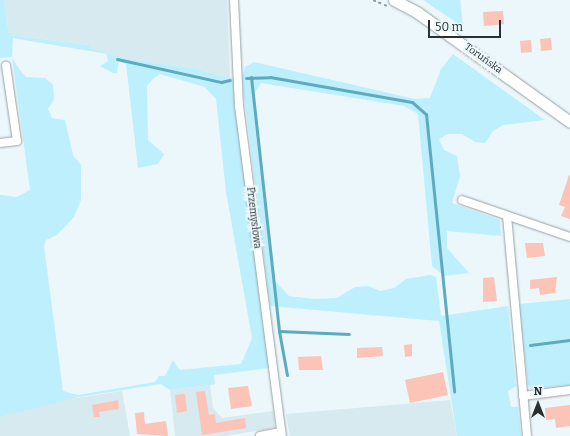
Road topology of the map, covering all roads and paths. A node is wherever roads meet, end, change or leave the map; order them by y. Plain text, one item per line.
1 (234, 0) edge
2 (394, 0) edge
3 (6, 66) dead end
4 (570, 122) edge
5 (0, 143) edge
6 (462, 200) dead end
7 (507, 216) junction
8 (570, 238) edge
9 (570, 390) edge
10 (523, 396) junction
11 (282, 434) edge
12 (260, 436) edge
13 (526, 436) edge

1 - 11 street, Przemysłowa
2 - 4 main road, Toruńska
3 - 5 street
6 - 7 street
7 - 8 street
7 - 10 street
9 - 10 street
10 - 13 street
11 - 12 street

